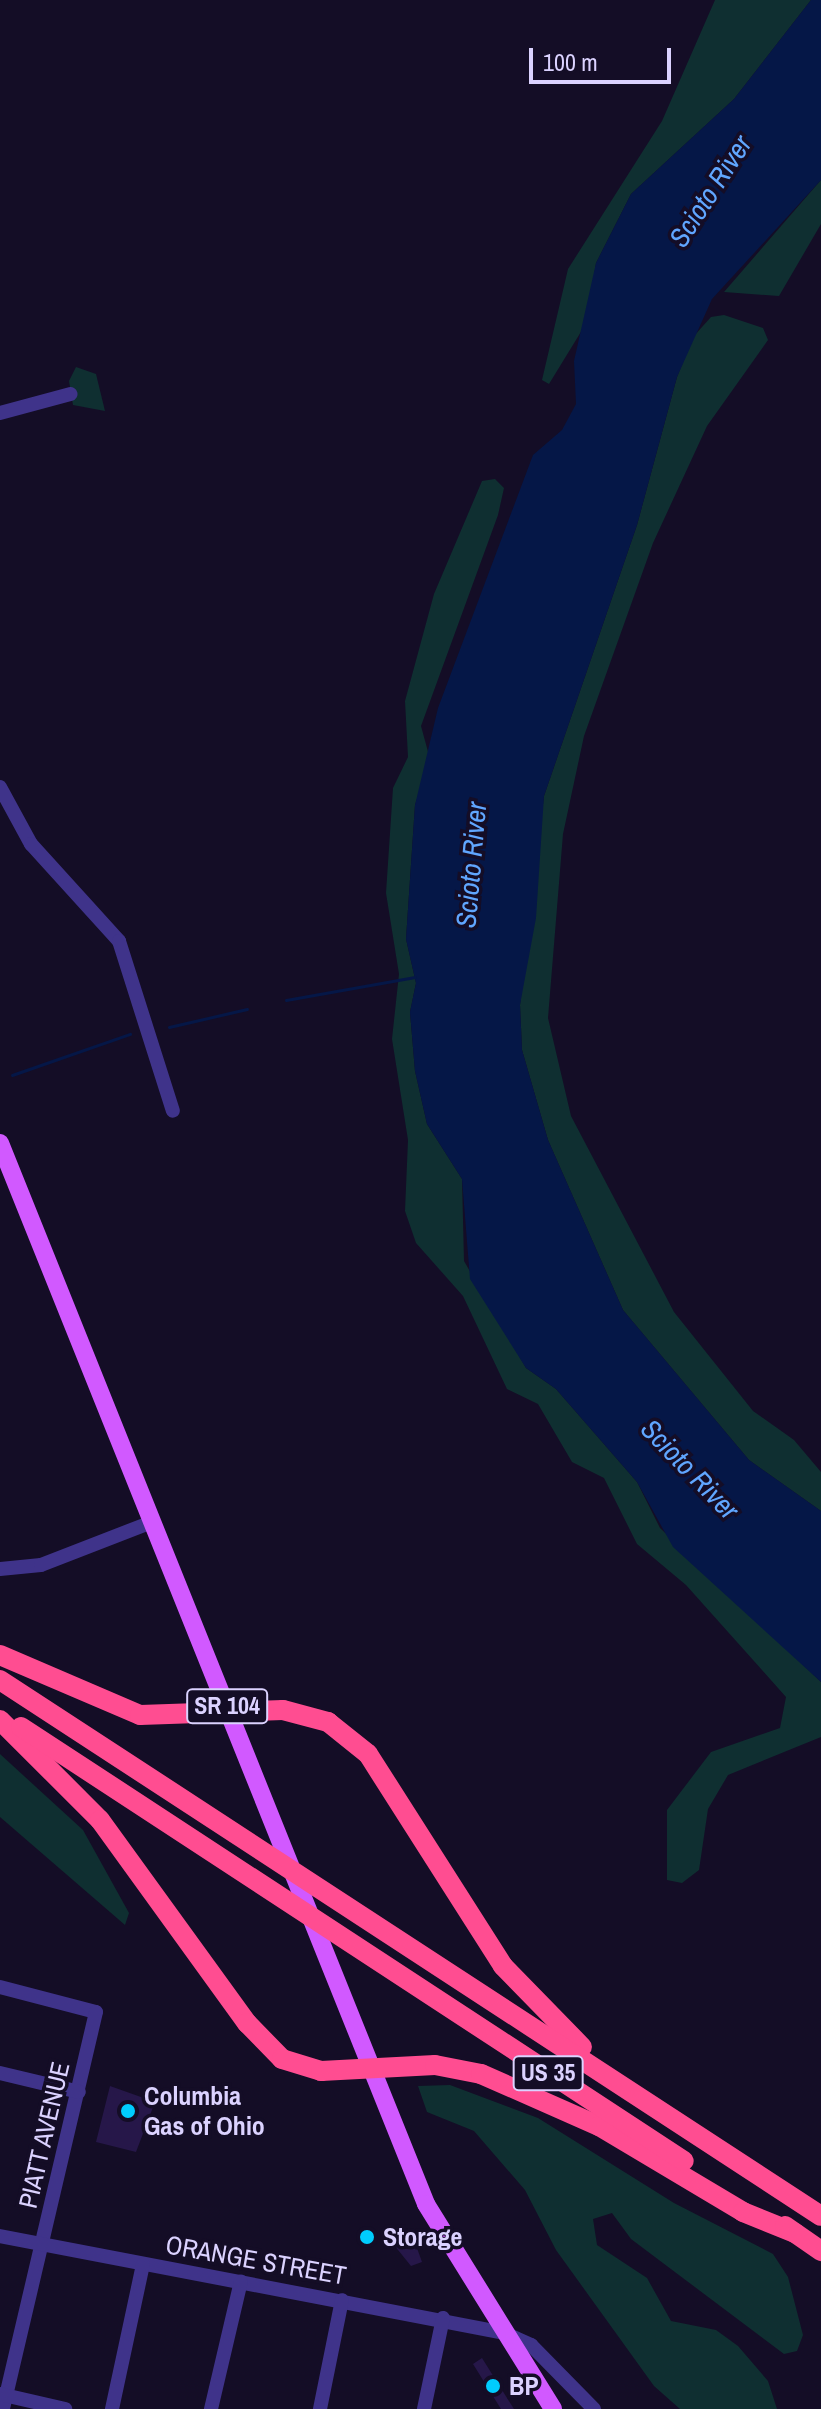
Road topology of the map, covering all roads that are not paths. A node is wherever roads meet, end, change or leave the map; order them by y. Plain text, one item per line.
1 (71, 394) dead end
2 (0, 413) edge
3 (0, 787) edge
4 (173, 1111) dead end
5 (0, 1143) edge
6 (152, 1522) junction
7 (0, 1569) edge
8 (0, 1655) edge
9 (0, 1680) edge
10 (228, 1708) junction
11 (0, 1713) edge
12 (0, 1720) edge
13 (0, 1987) edge
14 (0, 2073) edge
15 (373, 2074) junction
16 (79, 2092) junction
17 (646, 2100) junction
18 (740, 2203) junction
19 (821, 2216) edge
20 (0, 2236) edge
21 (43, 2246) junction
22 (818, 2249) edge
23 (143, 2264) junction
24 (241, 2281) junction
25 (342, 2300) junction
26 (443, 2318) junction
27 (504, 2333) junction
28 (3, 2399) edge
29 (65, 2409) edge
30 (112, 2409) edge
31 (211, 2409) edge
32 (320, 2409) edge
33 (424, 2409) edge
34 (553, 2409) edge
35 (594, 2409) edge

1 - 2 street
3 - 4 street
5 - 6 main road, SR 104
6 - 7 street
6 - 10 main road, SR 104
8 - 10 highway
9 - 17 highway, US 35
10 - 15 main road, SR 104
10 - 17 highway
11 - 18 highway, US 35
12 - 15 highway
13 - 16 street, PIATT AVENUE
14 - 16 street
15 - 18 highway
15 - 27 main road, SR 104
16 - 21 street, PIATT AVENUE
17 - 19 highway, US 35
18 - 22 highway
20 - 21 street, ORANGE STREET
21 - 23 street, ORANGE STREET
21 - 28 street, PIATT AVENUE
23 - 24 street, ORANGE STREET
23 - 30 street
24 - 25 street, ORANGE STREET
24 - 31 street
25 - 26 street, ORANGE STREET
25 - 32 street
26 - 27 street, ORANGE STREET
26 - 33 street
27 - 34 main road, SR 104
27 - 35 street, ORANGE STREET
28 - 29 street

